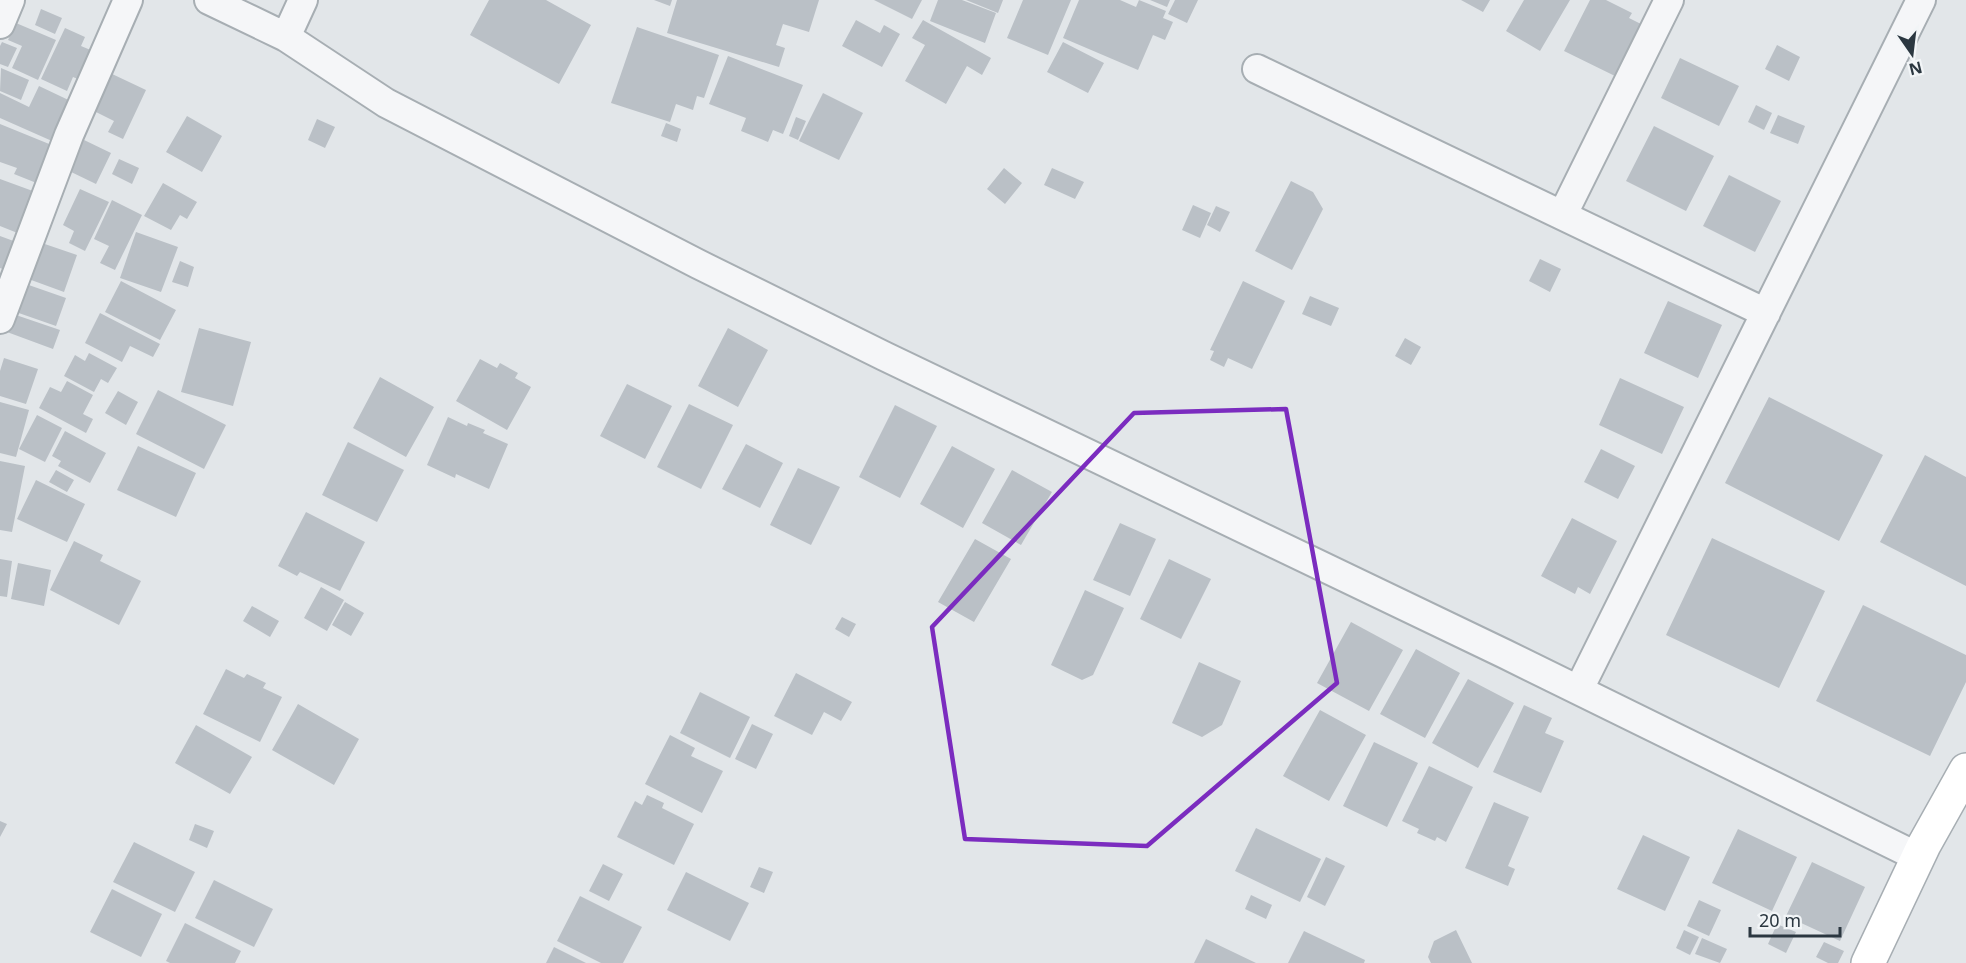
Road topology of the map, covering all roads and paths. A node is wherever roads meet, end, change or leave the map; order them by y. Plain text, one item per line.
1 (10, 0) edge
2 (128, 0) edge
3 (209, 0) edge
4 (303, 0) edge
5 (1669, 0) edge
6 (1921, 0) edge
7 (0, 24) edge
8 (286, 37) junction
9 (1257, 69) dead end
10 (1563, 214) junction
11 (1766, 313) junction
12 (0, 319) edge
13 (1585, 677) dead end
14 (1966, 770) edge
15 (1918, 857) junction
16 (1868, 963) edge

1 - 7 street
2 - 12 street
3 - 8 street
4 - 8 street
5 - 10 street
6 - 11 street
8 - 15 street
9 - 10 street
10 - 11 street
11 - 13 street
14 - 15 street
15 - 16 street

